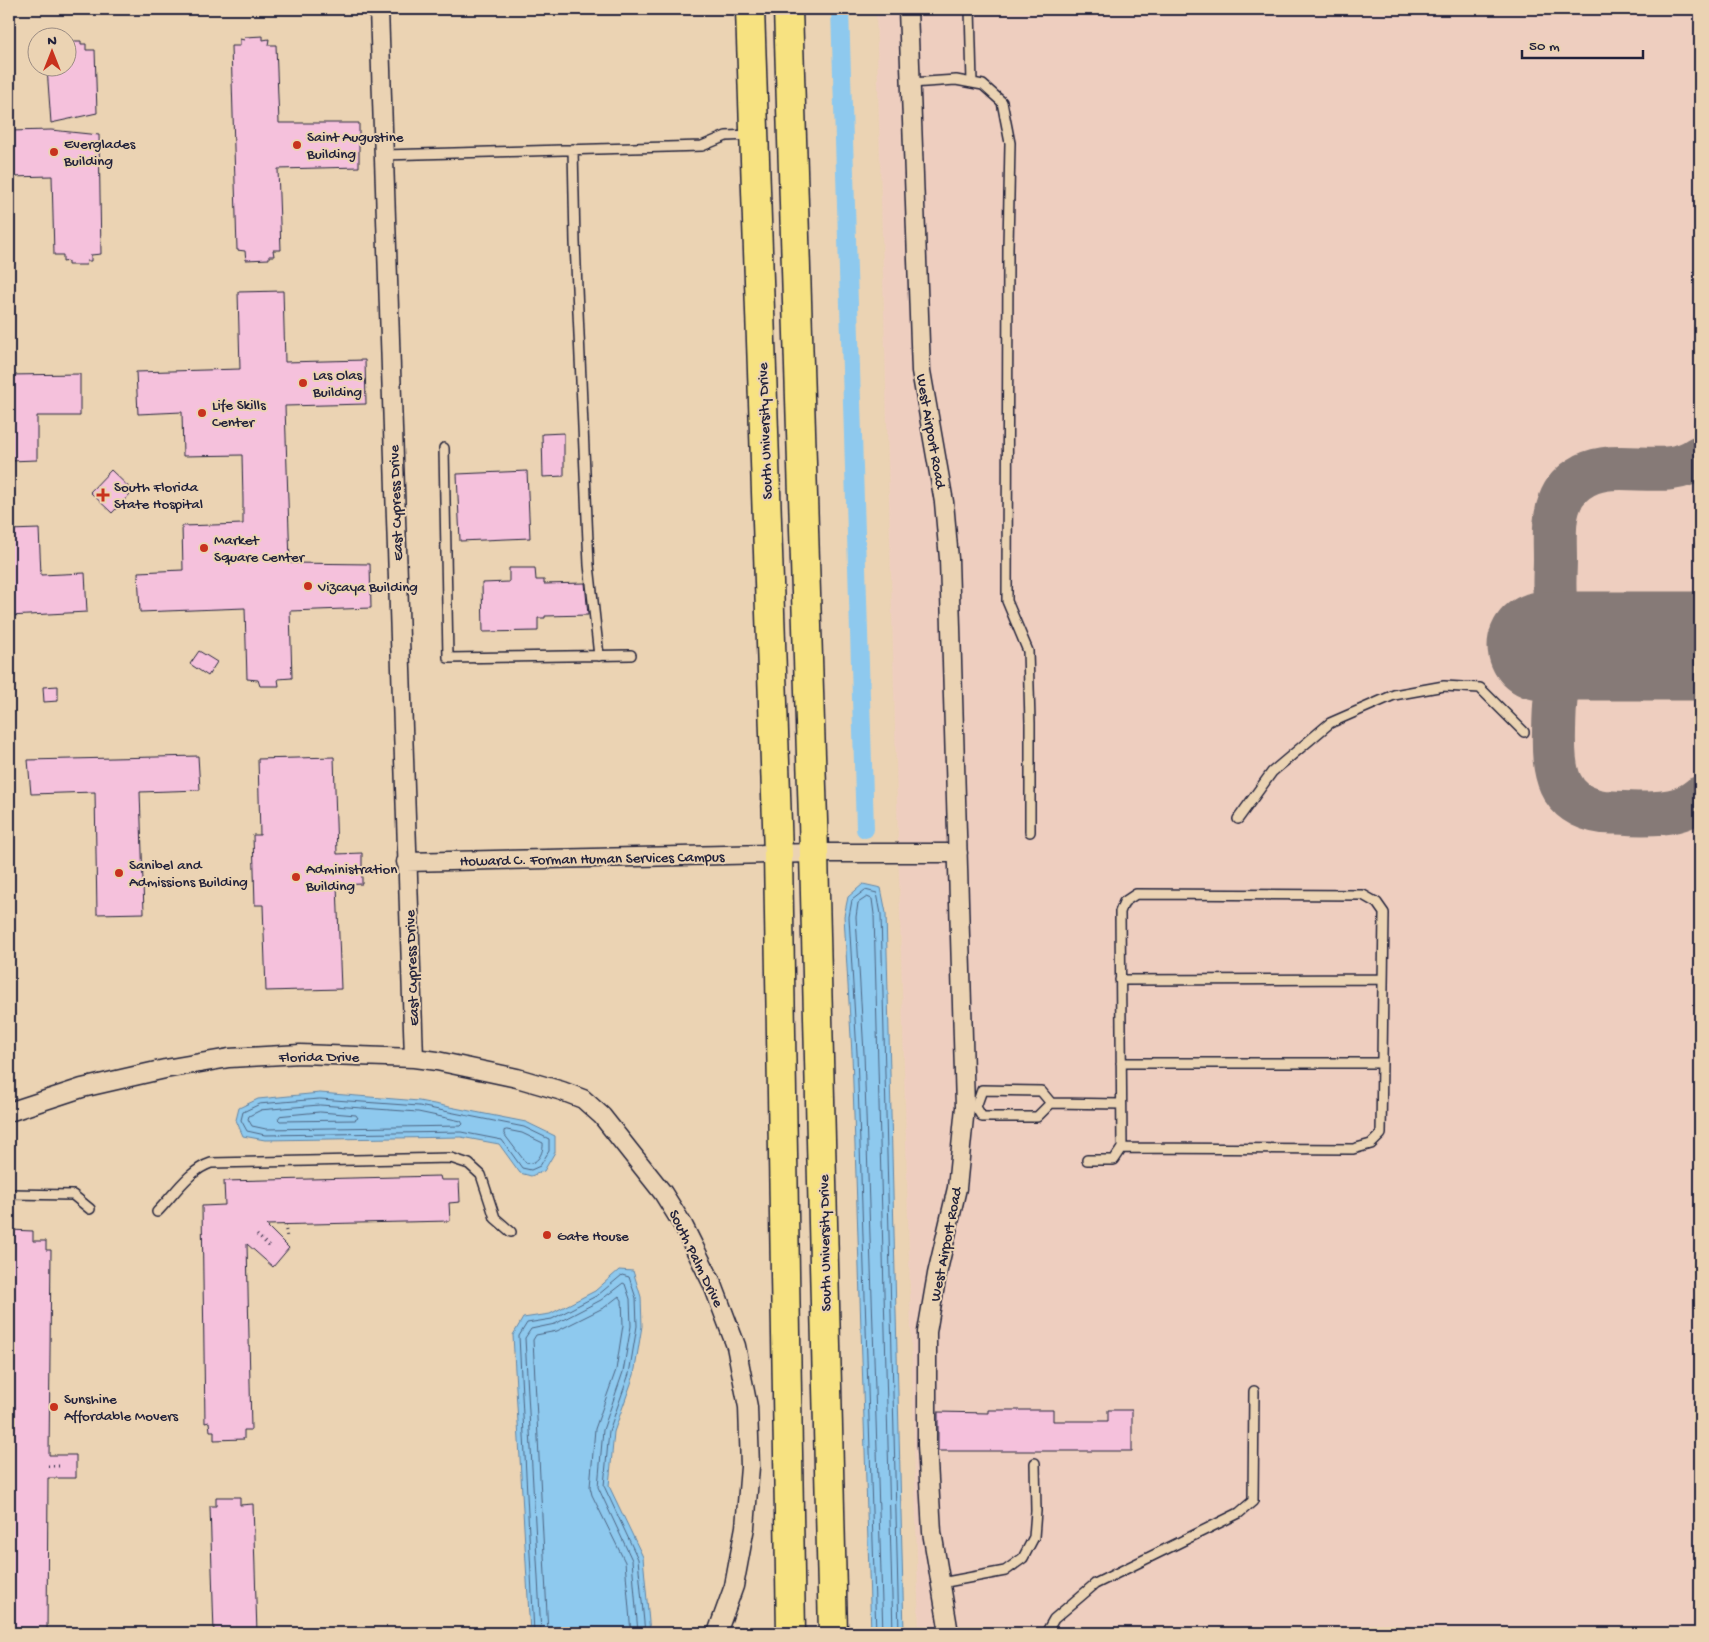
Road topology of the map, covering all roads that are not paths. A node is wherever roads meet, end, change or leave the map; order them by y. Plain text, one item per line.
1 (379, 9) edge
2 (750, 9) edge
3 (908, 9) edge
4 (970, 9) edge
5 (785, 15) edge
6 (911, 83) junction
7 (972, 83) junction
8 (754, 135) junction
9 (574, 149) junction
10 (384, 155) junction
11 (444, 448) dead end
12 (631, 655) dead end
13 (599, 656) junction
14 (1524, 732) dead end
15 (1238, 819) dead end
16 (1030, 832) dead end
17 (814, 853) junction
18 (958, 853) junction
19 (778, 854) junction
20 (406, 862) junction
21 (1383, 979) junction
22 (1120, 980) junction
23 (414, 1058) junction
24 (1121, 1063) junction
25 (1382, 1063) junction
26 (1051, 1103) junction
27 (1121, 1104) junction
28 (970, 1107) junction
29 (9, 1112) edge
30 (616, 1134) joint
31 (1122, 1148) junction
32 (1087, 1160) dead end
33 (9, 1194) edge
34 (90, 1209) dead end
35 (157, 1212) dead end
36 (511, 1232) dead end
37 (1254, 1391) dead end
38 (1035, 1463) dead end
39 (941, 1583) junction
40 (717, 1633) edge
41 (791, 1633) edge
42 (833, 1633) edge
43 (950, 1633) edge
44 (1046, 1633) edge

1 - 10 street, East Cypress Drive
2 - 8 main road, South University Drive
3 - 6 street, West Airport Road
4 - 7 lane
5 - 17 main road, South University Drive
6 - 7 lane
6 - 18 street, West Airport Road
7 - 16 lane
8 - 9 lane
8 - 19 main road, South University Drive
9 - 10 lane
9 - 13 lane
10 - 20 street, East Cypress Drive
11 - 13 lane
12 - 13 lane
14 - 15 lane
17 - 18 street
17 - 19 street
17 - 42 main road, South University Drive
18 - 28 street, West Airport Road
19 - 20 street, Howard C. Forman Human Services Campus
19 - 41 main road, South University Drive
20 - 23 street, East Cypress Drive
21 - 22 lane
21 - 22 lane
21 - 25 lane
22 - 24 lane
23 - 29 street, Florida Drive
23 - 30 street, Florida Drive
24 - 25 lane
24 - 27 lane
25 - 31 lane
26 - 27 lane
26 - 28 lane
26 - 28 lane
27 - 31 lane
28 - 39 street, West Airport Road
30 - 40 street, South Palm Drive
31 - 32 lane
33 - 34 lane
35 - 36 lane
37 - 44 lane
38 - 39 lane
39 - 43 street, West Airport Road

